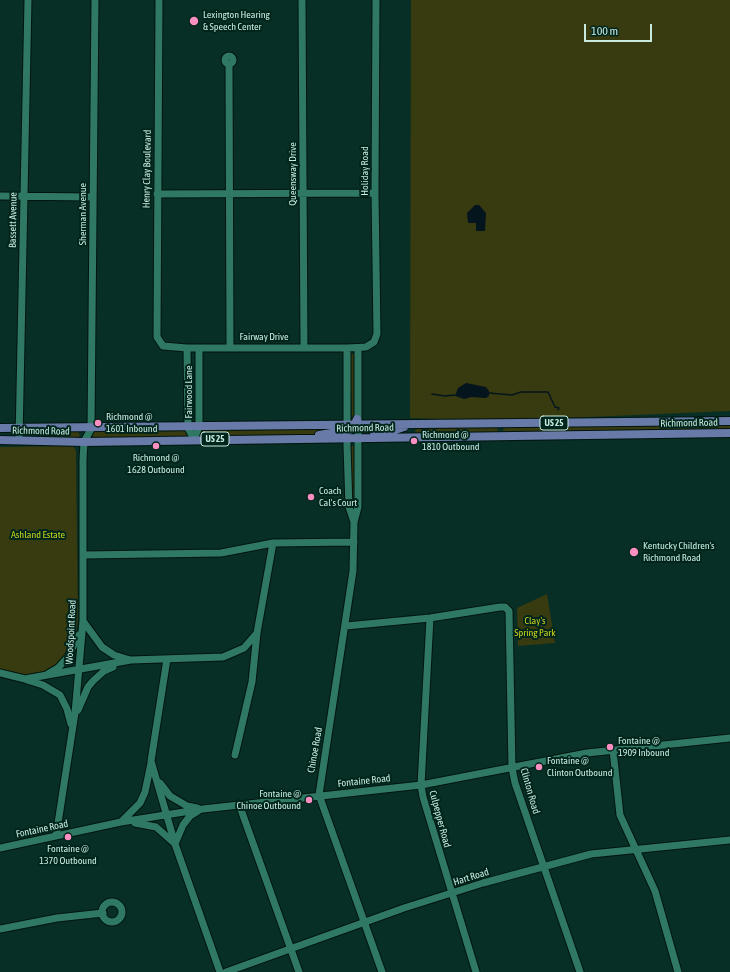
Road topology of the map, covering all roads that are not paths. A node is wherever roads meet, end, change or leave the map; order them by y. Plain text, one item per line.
1 (28, 0) edge
2 (95, 0) edge
3 (159, 0) edge
4 (302, 0) edge
5 (376, 0) edge
6 (229, 64) dead end
7 (374, 193) junction
8 (157, 194) junction
9 (230, 194) junction
10 (303, 194) junction
11 (0, 196) edge
12 (24, 196) junction
13 (93, 197) junction
14 (157, 337) joint
15 (374, 342) joint
16 (230, 347) junction
17 (304, 347) junction
18 (187, 348) junction
19 (199, 348) junction
20 (347, 348) junction
21 (358, 348) junction
22 (730, 421) edge
23 (199, 427) junction
24 (0, 428) edge
25 (19, 428) junction
26 (91, 428) junction
27 (188, 428) junction
28 (352, 432) junction
29 (730, 433) edge
30 (194, 439) junction
31 (0, 440) edge
32 (19, 440) junction
33 (84, 442) junction
34 (354, 522) junction
35 (354, 542) junction
36 (273, 543) junction
37 (83, 555) junction
38 (430, 618) junction
39 (83, 621) junction
40 (346, 626) junction
41 (257, 633) junction
42 (238, 652) junction
43 (255, 656) junction
44 (167, 659) junction
45 (131, 660) junction
46 (79, 671) junction
47 (0, 673) edge
48 (38, 678) junction
49 (25, 679) junction
50 (72, 729) junction
51 (730, 738) edge
52 (613, 750) junction
53 (235, 755) dead end
54 (152, 761) junction
55 (512, 768) junction
56 (421, 785) junction
57 (318, 795) junction
58 (240, 804) junction
59 (203, 809) junction
60 (166, 815) junction
61 (121, 822) junction
62 (56, 836) junction
63 (730, 840) edge
64 (175, 844) junction
65 (0, 848) edge
66 (636, 850) junction
67 (544, 867) junction
68 (452, 893) junction
69 (103, 913) dead end
70 (365, 922) junction
71 (0, 929) edge
72 (290, 948) junction
73 (220, 972) edge
74 (226, 972) edge
75 (299, 972) edge
76 (382, 972) edge
77 (476, 972) edge
78 (580, 972) edge
79 (678, 972) edge

1 - 12 street, Bassett Avenue
2 - 13 street, Sherman Avenue
3 - 8 street, Henry Clay Boulevard
4 - 10 street, Queensway Drive
5 - 7 street, Holiday Road
6 - 9 street
7 - 10 street
7 - 15 street, Holiday Road
8 - 9 street
8 - 14 street, Henry Clay Boulevard
9 - 10 street
9 - 16 street
10 - 17 street, Queensway Drive
11 - 12 street
12 - 13 street
12 - 25 street, Bassett Avenue
13 - 26 street, Sherman Avenue
14 - 18 street, Fairway Drive
15 - 21 street, Fairway Drive
16 - 17 street, Fairway Drive
16 - 19 street, Fairway Drive
17 - 20 street, Fairway Drive
18 - 19 street, Fairway Drive
18 - 27 street, Fairwood Lane
19 - 23 street, Fairwood Lane
20 - 21 street, Fairway Drive
20 - 28 street
21 - 28 street
22 - 28 main road, Richmond Road / US 25
23 - 27 main road, Richmond Road / US 25
23 - 28 main road, Richmond Road / US 25
23 - 30 street, Fairwood Lane
24 - 25 main road, Richmond Road / US 25
25 - 26 main road, Richmond Road / US 25
25 - 32 street, Bassett Avenue
26 - 27 main road, Richmond Road / US 25
26 - 33 street, Woodspoint Road
27 - 30 street, Fairwood Lane
28 - 29 main road, Richmond Road / US 25
28 - 30 main road, Richmond Road / US 25
28 - 34 street, Chinoe Road
28 - 34 street, Chinoe Road
30 - 33 main road, Richmond Road / US 25
31 - 32 main road, Richmond Road / US 25
32 - 33 main road, Richmond Road / US 25
33 - 37 street, Woodspoint Road
34 - 35 street, Chinoe Road
35 - 36 street
35 - 40 street, Chinoe Road
36 - 37 street
36 - 41 street
37 - 39 street, Woodspoint Road
38 - 40 street
38 - 55 street, Clinton Road
38 - 56 street, Culpepper Road
39 - 45 street
39 - 46 street, Woodspoint Road
39 - 48 street
40 - 57 street, Chinoe Road
41 - 42 street
41 - 43 street
42 - 43 street
42 - 44 street
43 - 53 street
44 - 45 street
44 - 54 street
45 - 46 street
45 - 50 street
46 - 48 street
46 - 50 street, Woodspoint Road
47 - 49 street
48 - 49 street
49 - 50 street
50 - 62 street, Woodspoint Road
51 - 52 street, Fontaine Road
52 - 55 street, Fontaine Road
52 - 66 street
54 - 59 street
54 - 60 street
54 - 61 street
55 - 56 street, Fontaine Road
55 - 67 street, Clinton Road
56 - 57 street, Fontaine Road
56 - 68 street, Culpepper Road
57 - 58 street, Fontaine Road
57 - 70 street, Chinoe Road
58 - 59 street, Fontaine Road
58 - 72 street
59 - 60 street, Fontaine Road
59 - 64 street
60 - 61 street, Fontaine Road
60 - 64 street
61 - 62 street, Fontaine Road
61 - 64 street
62 - 65 street, Fontaine Road
63 - 66 street, Hart Road
64 - 73 street
66 - 67 street, Hart Road
66 - 79 street
67 - 68 street, Hart Road
67 - 78 street, Clinton Road
68 - 70 street, Hart Road
68 - 77 street, Culpepper Road
69 - 71 street
70 - 72 street, Hart Road
70 - 76 street, Chinoe Road
72 - 74 street, Hart Road
72 - 75 street

